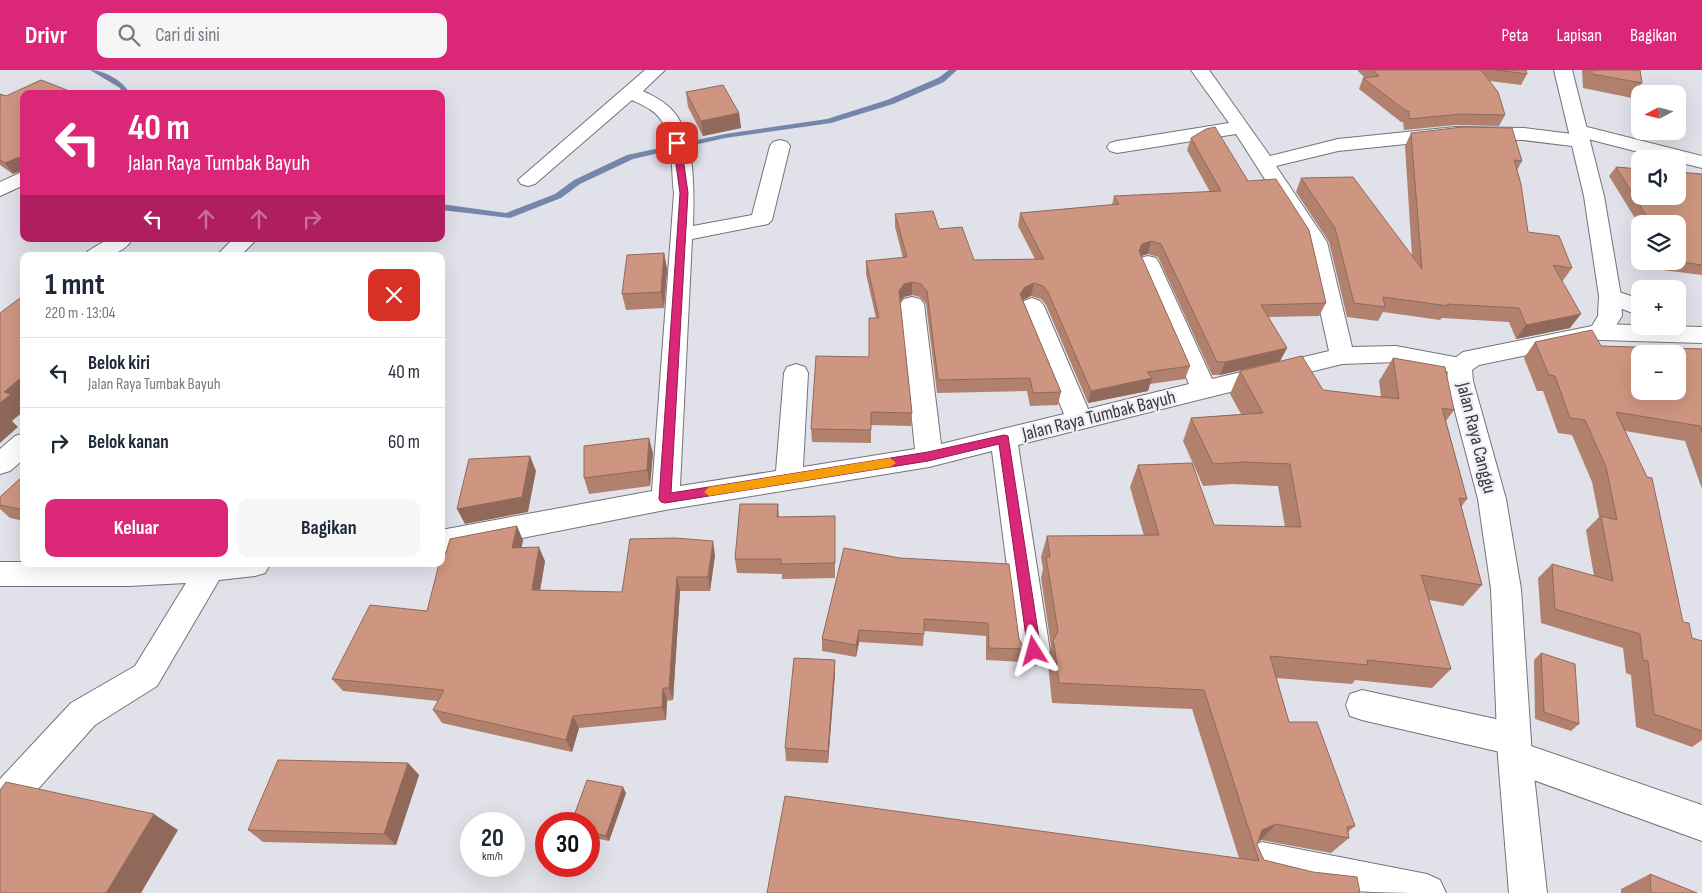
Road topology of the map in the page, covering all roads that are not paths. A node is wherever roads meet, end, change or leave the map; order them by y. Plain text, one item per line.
1 (656, 70) edge
2 (1200, 70) edge
3 (1563, 70) edge
4 (632, 92) junction
5 (1241, 127) junction
6 (1579, 136) junction
7 (780, 146) dead end
8 (1117, 147) dead end
9 (1702, 162) edge
10 (1264, 163) junction
11 (20, 179) edge
12 (528, 180) dead end
13 (0, 190) edge
14 (681, 235) junction
15 (117, 242) edge
16 (243, 242) edge
17 (102, 252) edge
18 (231, 252) edge
19 (1148, 263) dead end
20 (1610, 296) junction
21 (912, 304) dead end
22 (1631, 304) edge
23 (1032, 306) dead end
24 (1600, 332) junction
25 (1695, 334) edge
26 (1342, 356) junction
27 (1460, 366) junction
28 (796, 373) dead end
29 (1204, 390) junction
30 (1080, 421) junction
31 (1004, 439) junction
32 (20, 446) edge
33 (928, 456) junction
34 (0, 464) edge
35 (789, 479) junction
36 (665, 499) junction
37 (445, 541) edge
38 (228, 567) edge
39 (210, 569) junction
40 (0, 574) edge
41 (1034, 651) dead end
42 (1362, 705) dead end
43 (1514, 748) junction
44 (0, 805) edge
45 (1702, 823) edge
46 (1262, 860) edge
47 (1426, 893) edge
48 (1528, 893) edge

1 - 4 street
2 - 5 street
3 - 6 street
4 - 12 street
4 - 14 street
5 - 8 street
5 - 10 street
6 - 9 street
6 - 10 street
6 - 20 street
7 - 14 street
10 - 26 street
11 - 13 street
14 - 36 street
15 - 17 street
16 - 18 street
19 - 29 street
20 - 22 street
20 - 24 street
21 - 33 street
23 - 30 street
24 - 25 street, Jalan Raya Canggu
24 - 27 street, Jalan Raya Canggu
26 - 27 street, Jalan Raya Tumbak Bayuh
26 - 29 street, Jalan Raya Tumbak Bayuh
27 - 43 street, Jalan Raya Canggu
28 - 35 street
29 - 30 street, Jalan Raya Tumbak Bayuh
30 - 31 street, Jalan Raya Tumbak Bayuh
31 - 33 street, Jalan Raya Tumbak Bayuh
31 - 41 street
32 - 34 street
33 - 35 street, Jalan Raya Tumbak Bayuh
35 - 36 street, Jalan Raya Tumbak Bayuh
36 - 37 street, Jalan Raya Tumbak Bayuh
38 - 39 street
39 - 40 street
39 - 44 street
42 - 43 street
43 - 45 street
43 - 48 street, Jalan Raya Canggu
46 - 47 street

